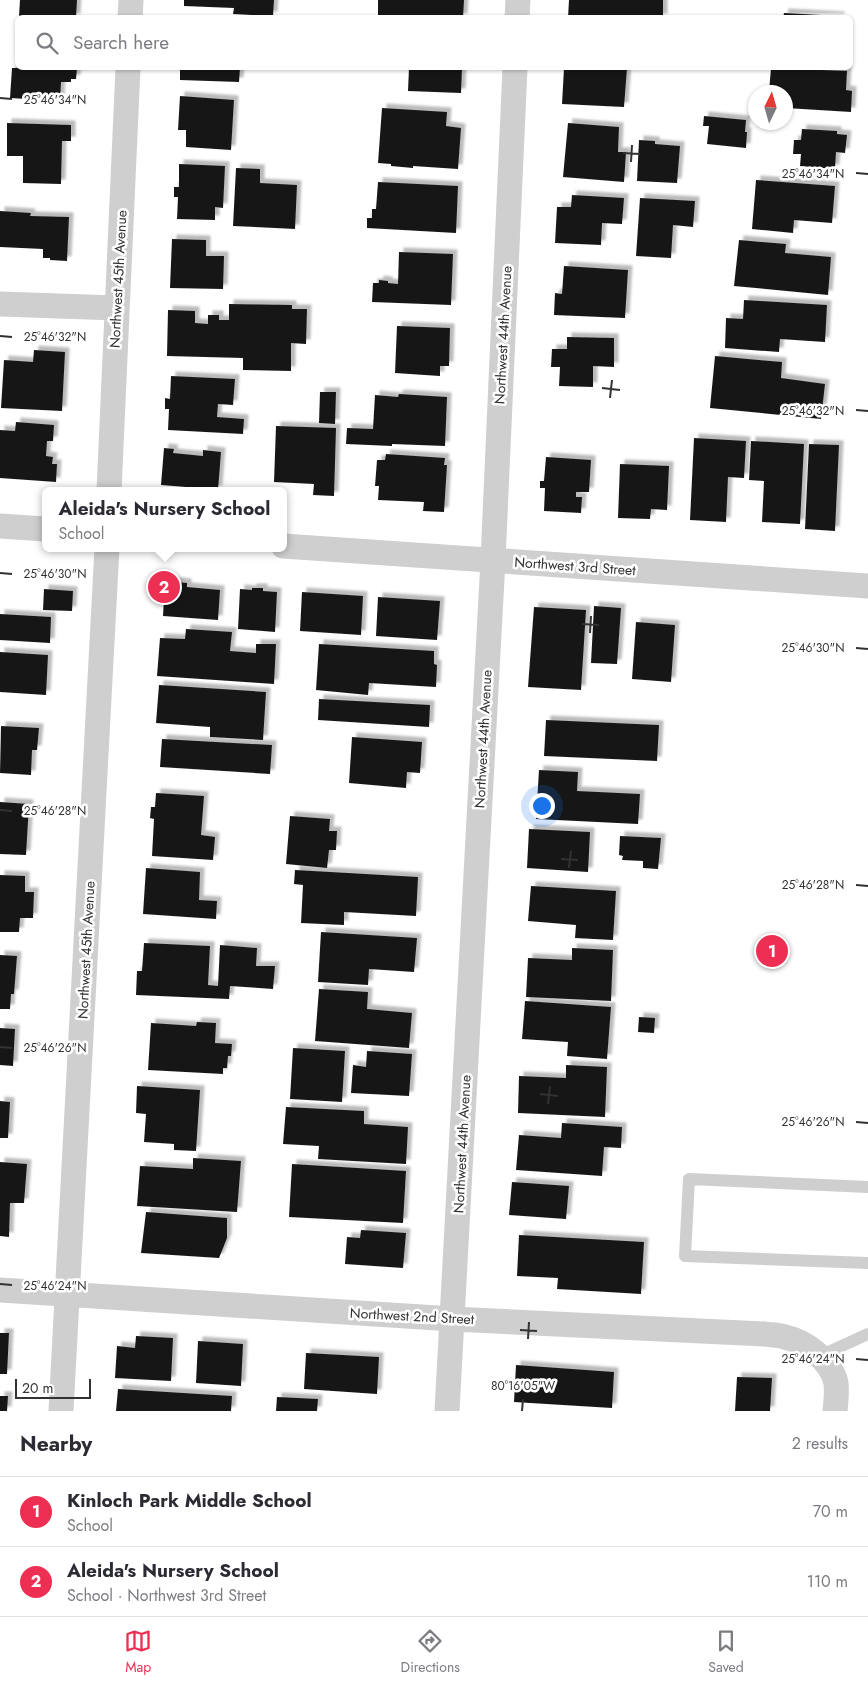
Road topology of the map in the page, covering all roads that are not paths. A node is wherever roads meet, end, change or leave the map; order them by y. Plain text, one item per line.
1 (131, 0) edge
2 (518, 0) edge
3 (130, 15) edge
4 (517, 15) edge
5 (128, 70) edge
6 (515, 70) edge
7 (0, 304) edge
8 (117, 308) junction
9 (110, 487) edge
10 (0, 526) edge
11 (42, 529) edge
12 (287, 546) edge
13 (107, 552) edge
14 (493, 560) junction
15 (868, 586) edge
16 (868, 1187) edge
17 (868, 1263) edge
18 (0, 1290) edge
19 (68, 1295) junction
20 (452, 1319) junction
21 (868, 1334) edge
22 (820, 1356) junction
23 (61, 1411) edge
24 (447, 1411) edge
25 (836, 1411) edge

1 - 3 street
2 - 4 street
5 - 8 street, Northwest 45th Avenue
6 - 14 street, Northwest 44th Avenue
7 - 8 street
8 - 9 street, Northwest 45th Avenue
10 - 11 street
12 - 14 street, Northwest 3rd Street
13 - 19 street, Northwest 45th Avenue
14 - 15 street, Northwest 3rd Street
14 - 20 street, Northwest 44th Avenue
16 - 17 lane
18 - 19 street, Northwest 2nd Street
19 - 20 street, Northwest 2nd Street
19 - 23 street, Northwest 45th Avenue
20 - 22 street, Northwest 2nd Street
20 - 24 street, Northwest 44th Avenue
21 - 22 lane
22 - 25 street

